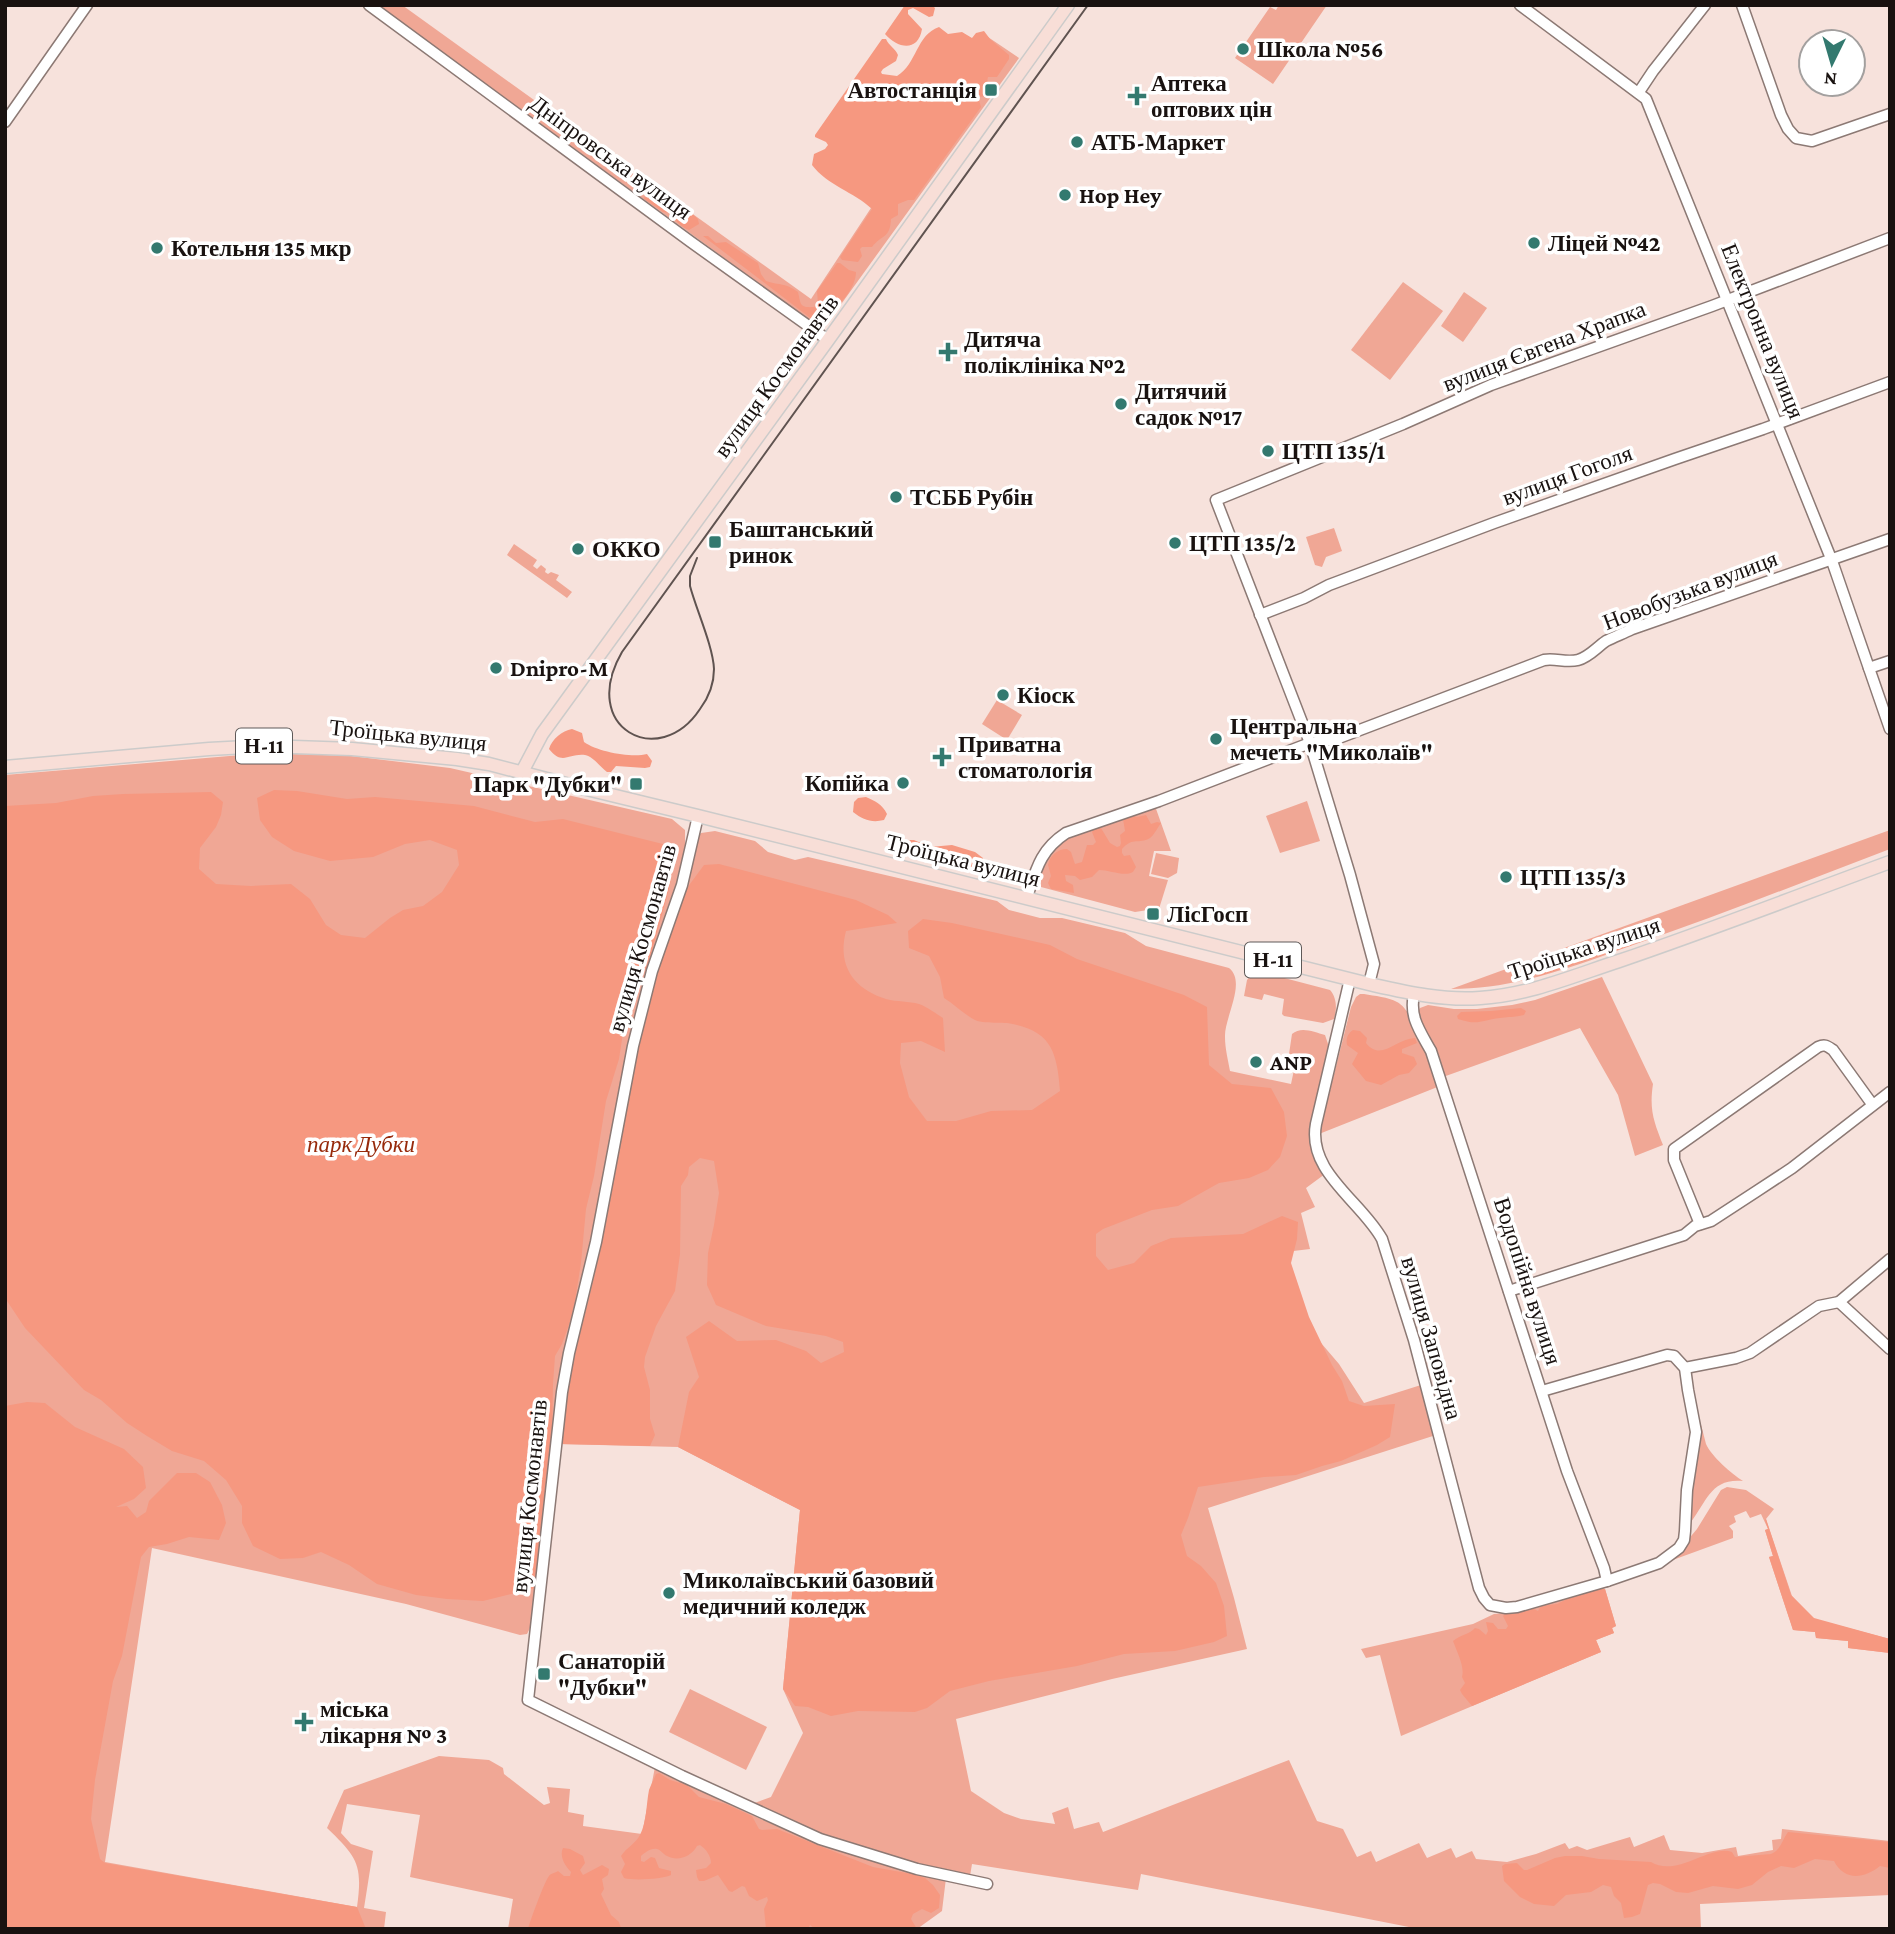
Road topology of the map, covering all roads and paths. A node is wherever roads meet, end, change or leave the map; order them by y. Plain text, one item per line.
1 (87, 5) edge
2 (369, 5) edge
3 (1068, 5) edge
4 (1520, 5) edge
5 (1705, 5) edge
6 (1742, 5) edge
7 (1639, 92) junction
8 (1890, 114) edge
9 (5, 122) edge
10 (1890, 238) edge
11 (1728, 300) junction
12 (828, 340) junction
13 (1890, 382) edge
14 (1778, 424) junction
15 (1890, 539) edge
16 (1832, 561) junction
17 (1260, 615) junction
18 (1890, 661) edge
19 (1869, 668) junction
20 (1890, 729) edge
21 (1310, 743) junction
22 (5, 767) edge
23 (522, 772) junction
24 (698, 816) junction
25 (1890, 862) edge
26 (1027, 897) junction
27 (1350, 979) junction
28 (1369, 984) junction
29 (1414, 994) junction
30 (1890, 1092) edge
31 (1872, 1104) junction
32 (1700, 1224) junction
33 (1890, 1259) edge
34 (1509, 1291) junction
35 (1839, 1302) junction
36 (1890, 1349) edge
37 (1685, 1368) junction
38 (1542, 1391) junction
39 (1607, 1581) junction
40 (987, 1884) dead end

1 - 9 street
2 - 12 street, Дніпровська вулиця
3 - 12 main road, вулиця Космонавтів
4 - 7 street, Електронна вулиця
5 - 7 street
6 - 8 street
7 - 11 street, Електронна вулиця
10 - 11 street, вулиця Євгена Храпка
11 - 14 street, Електронна вулиця
11 - 17 street, вулиця Євгена Храпка
12 - 23 main road, вулиця Космонавтів
13 - 14 street, вулиця Гоголя
14 - 16 street, Електронна вулиця
14 - 17 street, вулиця Гоголя
15 - 16 street, Новобузька вулиця
16 - 19 street, Електронна вулиця
16 - 21 street, Новобузька вулиця
17 - 21 street
18 - 19 street
19 - 20 street, Електронна вулиця
21 - 26 street, Новобузька вулиця
21 - 28 street
22 - 23 main road, Троїцька вулиця / Н-11
23 - 24 main road, Троїцька вулиця / Н-11
24 - 26 main road, Троїцька вулиця / Н-11
24 - 40 street, вулиця Космонавтів
25 - 29 main road, Троїцька вулиця / Н-11
26 - 27 main road, Троїцька вулиця / Н-11
27 - 28 main road, Троїцька вулиця / Н-11
27 - 39 street, вулиця Заповідна
28 - 29 main road, Троїцька вулиця / Н-11
29 - 34 street, Водопійна вулиця
30 - 31 street
31 - 32 street
31 - 32 street
32 - 34 street
33 - 35 street
34 - 38 street, Водопійна вулиця
35 - 36 street
35 - 37 street
37 - 38 street
37 - 39 street, вулиця Заповідна
38 - 39 street, Водопійна вулиця

